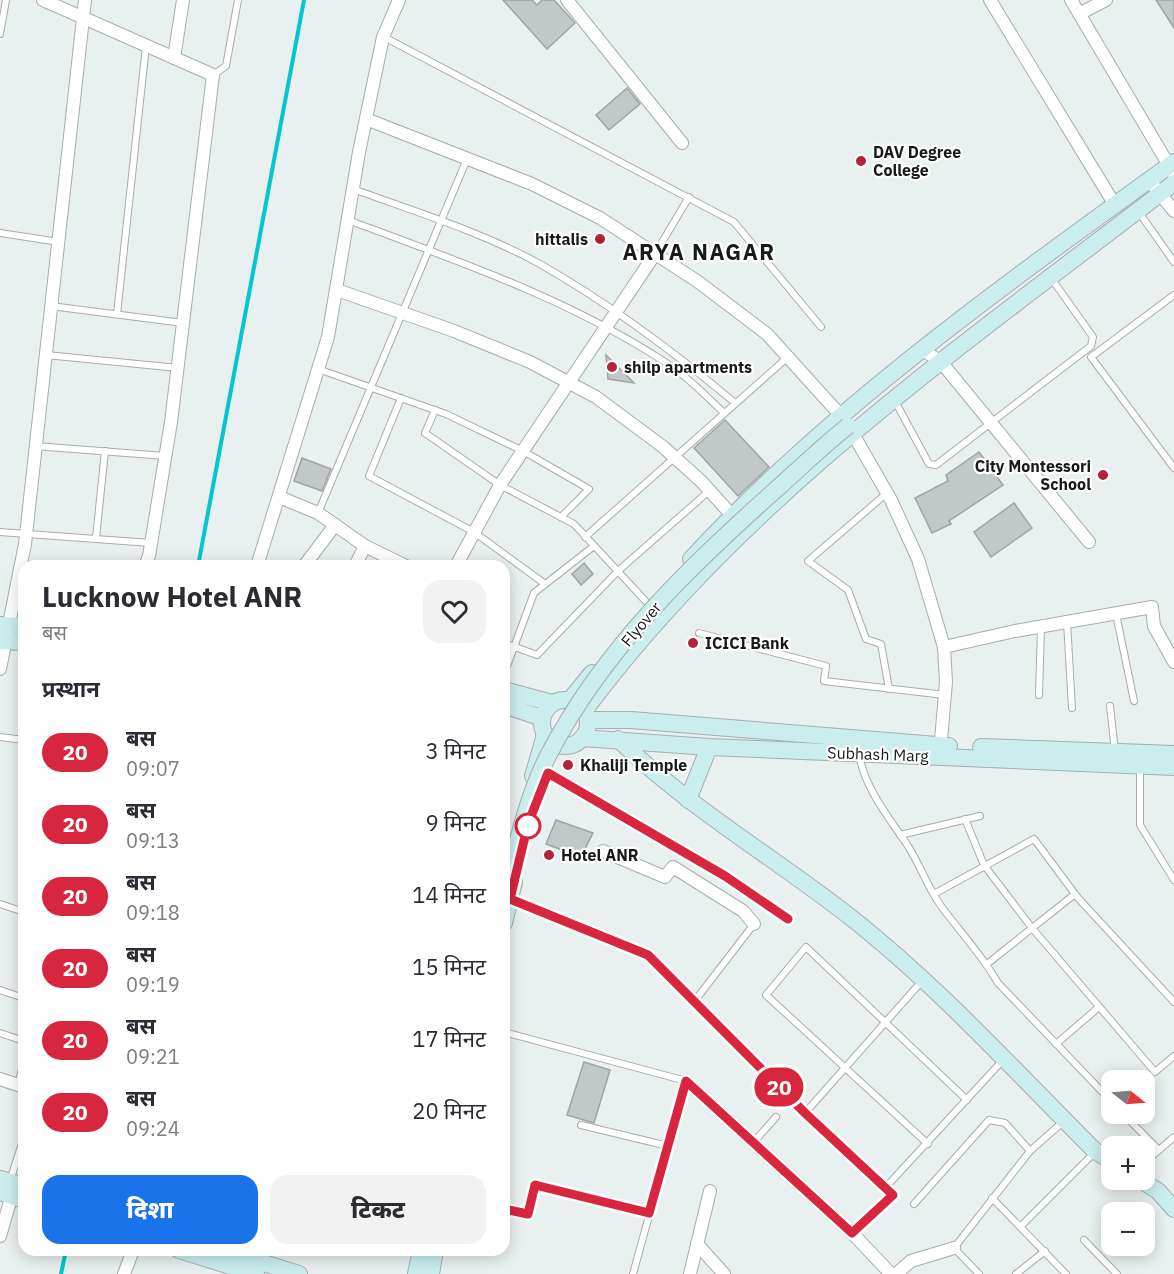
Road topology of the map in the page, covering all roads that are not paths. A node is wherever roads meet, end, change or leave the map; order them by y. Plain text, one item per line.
1 (6, 0) edge
2 (43, 0) edge
3 (84, 0) edge
4 (183, 0) edge
5 (238, 0) edge
6 (399, 0) edge
7 (567, 0) edge
8 (990, 0) edge
9 (1071, 0) edge
10 (1106, 0) edge
11 (1079, 14) junction
12 (85, 18) junction
13 (0, 34) edge
14 (383, 37) junction
15 (146, 46) junction
16 (174, 58) junction
17 (213, 75) junction
18 (366, 118) junction
19 (682, 142) dead end
20 (467, 158) junction
21 (1172, 167) edge
22 (1174, 183) edge
23 (1154, 187) junction
24 (353, 189) junction
25 (689, 197) junction
26 (1115, 205) junction
27 (1137, 211) junction
28 (1174, 211) edge
29 (348, 220) junction
30 (442, 221) junction
31 (0, 233) edge
32 (59, 242) junction
33 (429, 251) junction
34 (655, 254) junction
35 (1174, 262) edge
36 (1051, 277) junction
37 (337, 290) junction
38 (1174, 295) edge
39 (51, 306) junction
40 (617, 311) junction
41 (402, 313) junction
42 (117, 314) junction
43 (184, 323) junction
44 (820, 327) dead end
45 (606, 328) junction
46 (923, 350) junction
47 (46, 355) junction
48 (788, 357) junction
49 (941, 363) junction
50 (178, 368) junction
51 (318, 369) junction
52 (569, 383) junction
53 (878, 386) junction
54 (371, 387) junction
55 (401, 398) junction
56 (891, 400) junction
57 (734, 402) junction
58 (435, 410) junction
59 (723, 412) junction
60 (865, 412) junction
61 (991, 423) junction
62 (847, 426) junction
63 (36, 446) junction
64 (105, 451) junction
65 (523, 451) junction
66 (165, 456) junction
67 (673, 456) junction
68 (1174, 468) edge
69 (500, 485) junction
70 (710, 490) junction
71 (887, 493) junction
72 (279, 497) junction
73 (318, 513) junction
74 (732, 515) junction
75 (561, 517) junction
76 (335, 525) junction
77 (746, 531) junction
78 (0, 532) edge
79 (474, 532) junction
80 (27, 533) junction
81 (585, 537) junction
82 (96, 538) junction
83 (1089, 542) dead end
84 (151, 543) junction
85 (365, 546) junction
86 (594, 546) junction
87 (22, 560) edge
88 (147, 560) edge
89 (259, 560) edge
90 (309, 560) edge
91 (358, 560) edge
92 (394, 560) edge
93 (459, 560) edge
94 (618, 571) junction
95 (18, 580) edge
96 (545, 584) junction
97 (649, 604) junction
98 (1116, 614) junction
99 (661, 617) junction
100 (1067, 622) junction
101 (1041, 626) junction
102 (8, 632) edge
103 (699, 633) dead end
104 (510, 645) edge
105 (514, 646) junction
106 (944, 647) junction
107 (510, 657) edge
108 (1174, 662) edge
109 (0, 669) edge
110 (889, 689) junction
111 (510, 692) edge
112 (945, 695) junction
113 (1039, 695) dead end
114 (570, 700) junction
115 (1134, 701) dead end
116 (552, 703) junction
117 (1110, 706) dead end
118 (510, 708) edge
119 (1072, 708) dead end
120 (586, 715) junction
121 (542, 718) junction
122 (545, 735) junction
123 (0, 738) edge
124 (582, 738) junction
125 (618, 739) junction
126 (18, 740) edge
127 (561, 746) junction
128 (709, 747) junction
129 (941, 751) junction
130 (1115, 752) junction
131 (859, 753) junction
132 (1174, 754) edge
133 (1140, 765) junction
134 (1174, 767) edge
135 (548, 773) junction
136 (688, 800) junction
137 (980, 816) dead end
138 (965, 819) junction
139 (900, 836) junction
140 (603, 851) dead end
141 (510, 855) edge
142 (984, 865) junction
143 (1174, 879) edge
144 (510, 884) edge
145 (510, 887) edge
146 (934, 894) junction
147 (1075, 894) junction
148 (510, 899) edge
149 (0, 904) edge
150 (18, 910) edge
151 (788, 919) dead end
152 (754, 924) joint
153 (1032, 928) junction
154 (987, 964) junction
155 (924, 980) junction
156 (0, 990) edge
157 (18, 996) edge
158 (694, 1002) junction
159 (1174, 1002) edge
160 (1099, 1006) junction
161 (885, 1023) junction
162 (0, 1033) edge
163 (510, 1034) edge
164 (18, 1039) edge
165 (1056, 1044) junction
166 (1174, 1056) edge
167 (1004, 1059) junction
168 (845, 1067) junction
169 (0, 1079) edge
170 (686, 1081) junction
171 (18, 1084) edge
172 (1101, 1091) edge
173 (967, 1100) junction
174 (805, 1113) junction
175 (776, 1117) dead end
176 (1065, 1120) junction
177 (1133, 1124) edge
178 (581, 1125) dead end
179 (1174, 1137) edge
180 (752, 1143) junction
181 (928, 1144) junction
182 (668, 1146) junction
183 (1159, 1150) junction
184 (1030, 1151) junction
185 (1095, 1151) junction
186 (1155, 1153) edge
187 (1101, 1155) edge
188 (18, 1162) edge
189 (886, 1187) junction
190 (12, 1188) edge
191 (1155, 1189) edge
192 (710, 1191) dead end
193 (992, 1198) junction
194 (914, 1204) dead end
195 (1174, 1209) edge
196 (510, 1210) edge
197 (649, 1213) junction
198 (1021, 1226) junction
199 (852, 1233) junction
200 (0, 1236) edge
201 (1084, 1240) dead end
202 (697, 1244) junction
203 (954, 1248) junction
204 (1045, 1251) junction
205 (130, 1256) edge
206 (198, 1256) edge
207 (240, 1256) edge
208 (420, 1256) edge
209 (426, 1256) edge
210 (434, 1256) edge
211 (288, 1272) edge
212 (124, 1274) edge
213 (256, 1274) edge
214 (416, 1274) edge
215 (422, 1274) edge
216 (431, 1274) edge
217 (633, 1274) edge
218 (690, 1274) edge
219 (724, 1274) edge
220 (891, 1274) edge
221 (896, 1274) edge
222 (979, 1274) edge
223 (1016, 1274) edge
224 (1066, 1274) edge
225 (1117, 1274) edge

1 - 13 lane
2 - 12 street
3 - 12 street
4 - 16 street
5 - 17 lane
6 - 14 street
7 - 19 street
8 - 26 street
9 - 11 street
10 - 11 street
11 - 21 street
12 - 15 street
12 - 32 street
14 - 18 street
14 - 25 lane
15 - 16 street
15 - 42 lane
16 - 17 street
17 - 43 street
18 - 20 street
18 - 24 street
20 - 30 lane
20 - 34 street
21 - 23 main road
22 - 23 main road
23 - 26 main road
23 - 27 main road
23 - 28 street
24 - 29 street
24 - 30 lane
25 - 34 lane
25 - 44 lane
26 - 46 main road
27 - 35 lane
27 - 36 main road
29 - 33 lane
29 - 37 street
30 - 33 lane
30 - 40 lane
31 - 32 lane
32 - 39 street
33 - 41 lane
33 - 45 lane
34 - 40 street
34 - 48 street
36 - 49 main road
36 - 61 lane
37 - 41 street
37 - 51 street
38 - 68 lane
39 - 42 lane
39 - 47 street
40 - 45 street
40 - 57 lane
41 - 52 street
41 - 54 lane
42 - 43 lane
43 - 50 street
45 - 52 street
45 - 59 lane
46 - 49 street
46 - 53 main road
47 - 50 lane
47 - 63 street
48 - 57 lane
48 - 62 street
49 - 56 main road
49 - 61 street
50 - 66 street
51 - 54 lane
51 - 72 street
52 - 65 street
52 - 67 street
53 - 60 main road, Flyover
53 - 62 main road
54 - 55 lane
54 - 73 lane
55 - 58 lane
55 - 79 lane
56 - 60 main road, Flyover
56 - 61 lane
56 - 62 main road
57 - 59 lane
58 - 65 lane
58 - 69 lane
59 - 67 lane
60 - 62 main road, Flyover
61 - 83 street
62 - 71 street
62 - 74 main road
62 - 77 main road
62 - 144 main road, Flyover, bridge
63 - 64 lane
63 - 80 street
64 - 66 lane
64 - 82 lane
65 - 69 street
65 - 75 lane
66 - 84 street
67 - 70 street
67 - 81 lane
69 - 75 lane
69 - 79 street
70 - 74 street
70 - 94 lane
71 - 106 street
71 - 110 lane
72 - 73 street
72 - 89 street
73 - 76 street
74 - 77 street
74 - 97 main road
75 - 81 lane
76 - 85 street
76 - 90 street
77 - 99 main road
78 - 80 lane
79 - 93 street
79 - 96 lane
80 - 82 lane
80 - 87 street
81 - 86 lane
82 - 84 lane
84 - 88 street
85 - 91 street
85 - 92 street
86 - 94 lane
86 - 96 lane
94 - 97 lane
94 - 105 lane
95 - 102 street
96 - 105 lane
97 - 99 lane
97 - 114 main road
98 - 100 street
98 - 108 street
98 - 115 lane
99 - 120 main road
100 - 101 street
100 - 119 lane
101 - 106 street
101 - 113 lane
102 - 109 street
103 - 110 lane
104 - 105 lane
105 - 107 lane
106 - 112 street
110 - 112 lane
111 - 116 main road
112 - 129 street
114 - 116 main road
114 - 120 main road
116 - 121 main road
117 - 130 lane
118 - 121 main road
120 - 124 main road
120 - 129 main road
121 - 122 main road
122 - 127 main road
122 - 141 main road
123 - 126 lane
124 - 125 main road, Subhash Marg
124 - 127 main road
125 - 128 main road, Subhash Marg
125 - 136 main road
127 - 135 main road
128 - 131 main road, Subhash Marg
128 - 136 main road
129 - 130 main road
129 - 131 main road, Subhash Marg
129 - 133 main road, Subhash Marg
130 - 132 main road
131 - 139 lane
133 - 134 main road, Subhash Marg
133 - 143 lane
135 - 145 main road
135 - 151 lane
136 - 155 main road
137 - 138 lane
138 - 139 lane
138 - 142 lane
139 - 146 lane
140 - 152 street
142 - 146 lane
142 - 147 lane
142 - 153 lane
146 - 154 lane
147 - 153 lane
147 - 159 lane
148 - 158 lane
149 - 150 lane
152 - 158 lane
153 - 154 lane
153 - 160 lane
154 - 165 lane
155 - 161 lane
155 - 167 main road
156 - 157 lane
158 - 174 lane
160 - 165 lane
160 - 166 lane
161 - 168 lane
161 - 168 lane
161 - 173 lane
162 - 164 lane
163 - 170 lane
165 - 172 lane
167 - 173 lane
167 - 176 main road
168 - 174 lane
168 - 181 lane
169 - 171 street
170 - 180 street
170 - 182 lane
173 - 181 lane
174 - 189 lane
175 - 180 lane
176 - 184 lane
176 - 185 main road
177 - 183 lane
178 - 182 lane
179 - 183 lane
180 - 199 street
181 - 189 lane
182 - 197 lane
183 - 186 lane
184 - 193 lane
184 - 194 lane
185 - 187 main road
185 - 198 lane
188 - 190 lane
189 - 199 lane
190 - 200 street
191 - 195 main road
192 - 202 street
193 - 198 lane
193 - 203 lane
196 - 197 lane
197 - 217 lane
198 - 204 lane
199 - 220 street
201 - 225 lane
202 - 218 street
202 - 219 street
203 - 221 street
203 - 222 lane
204 - 223 lane
204 - 224 lane
205 - 212 street
206 - 213 main road
207 - 211 main road
208 - 214 main road
209 - 215 main road
210 - 216 main road

